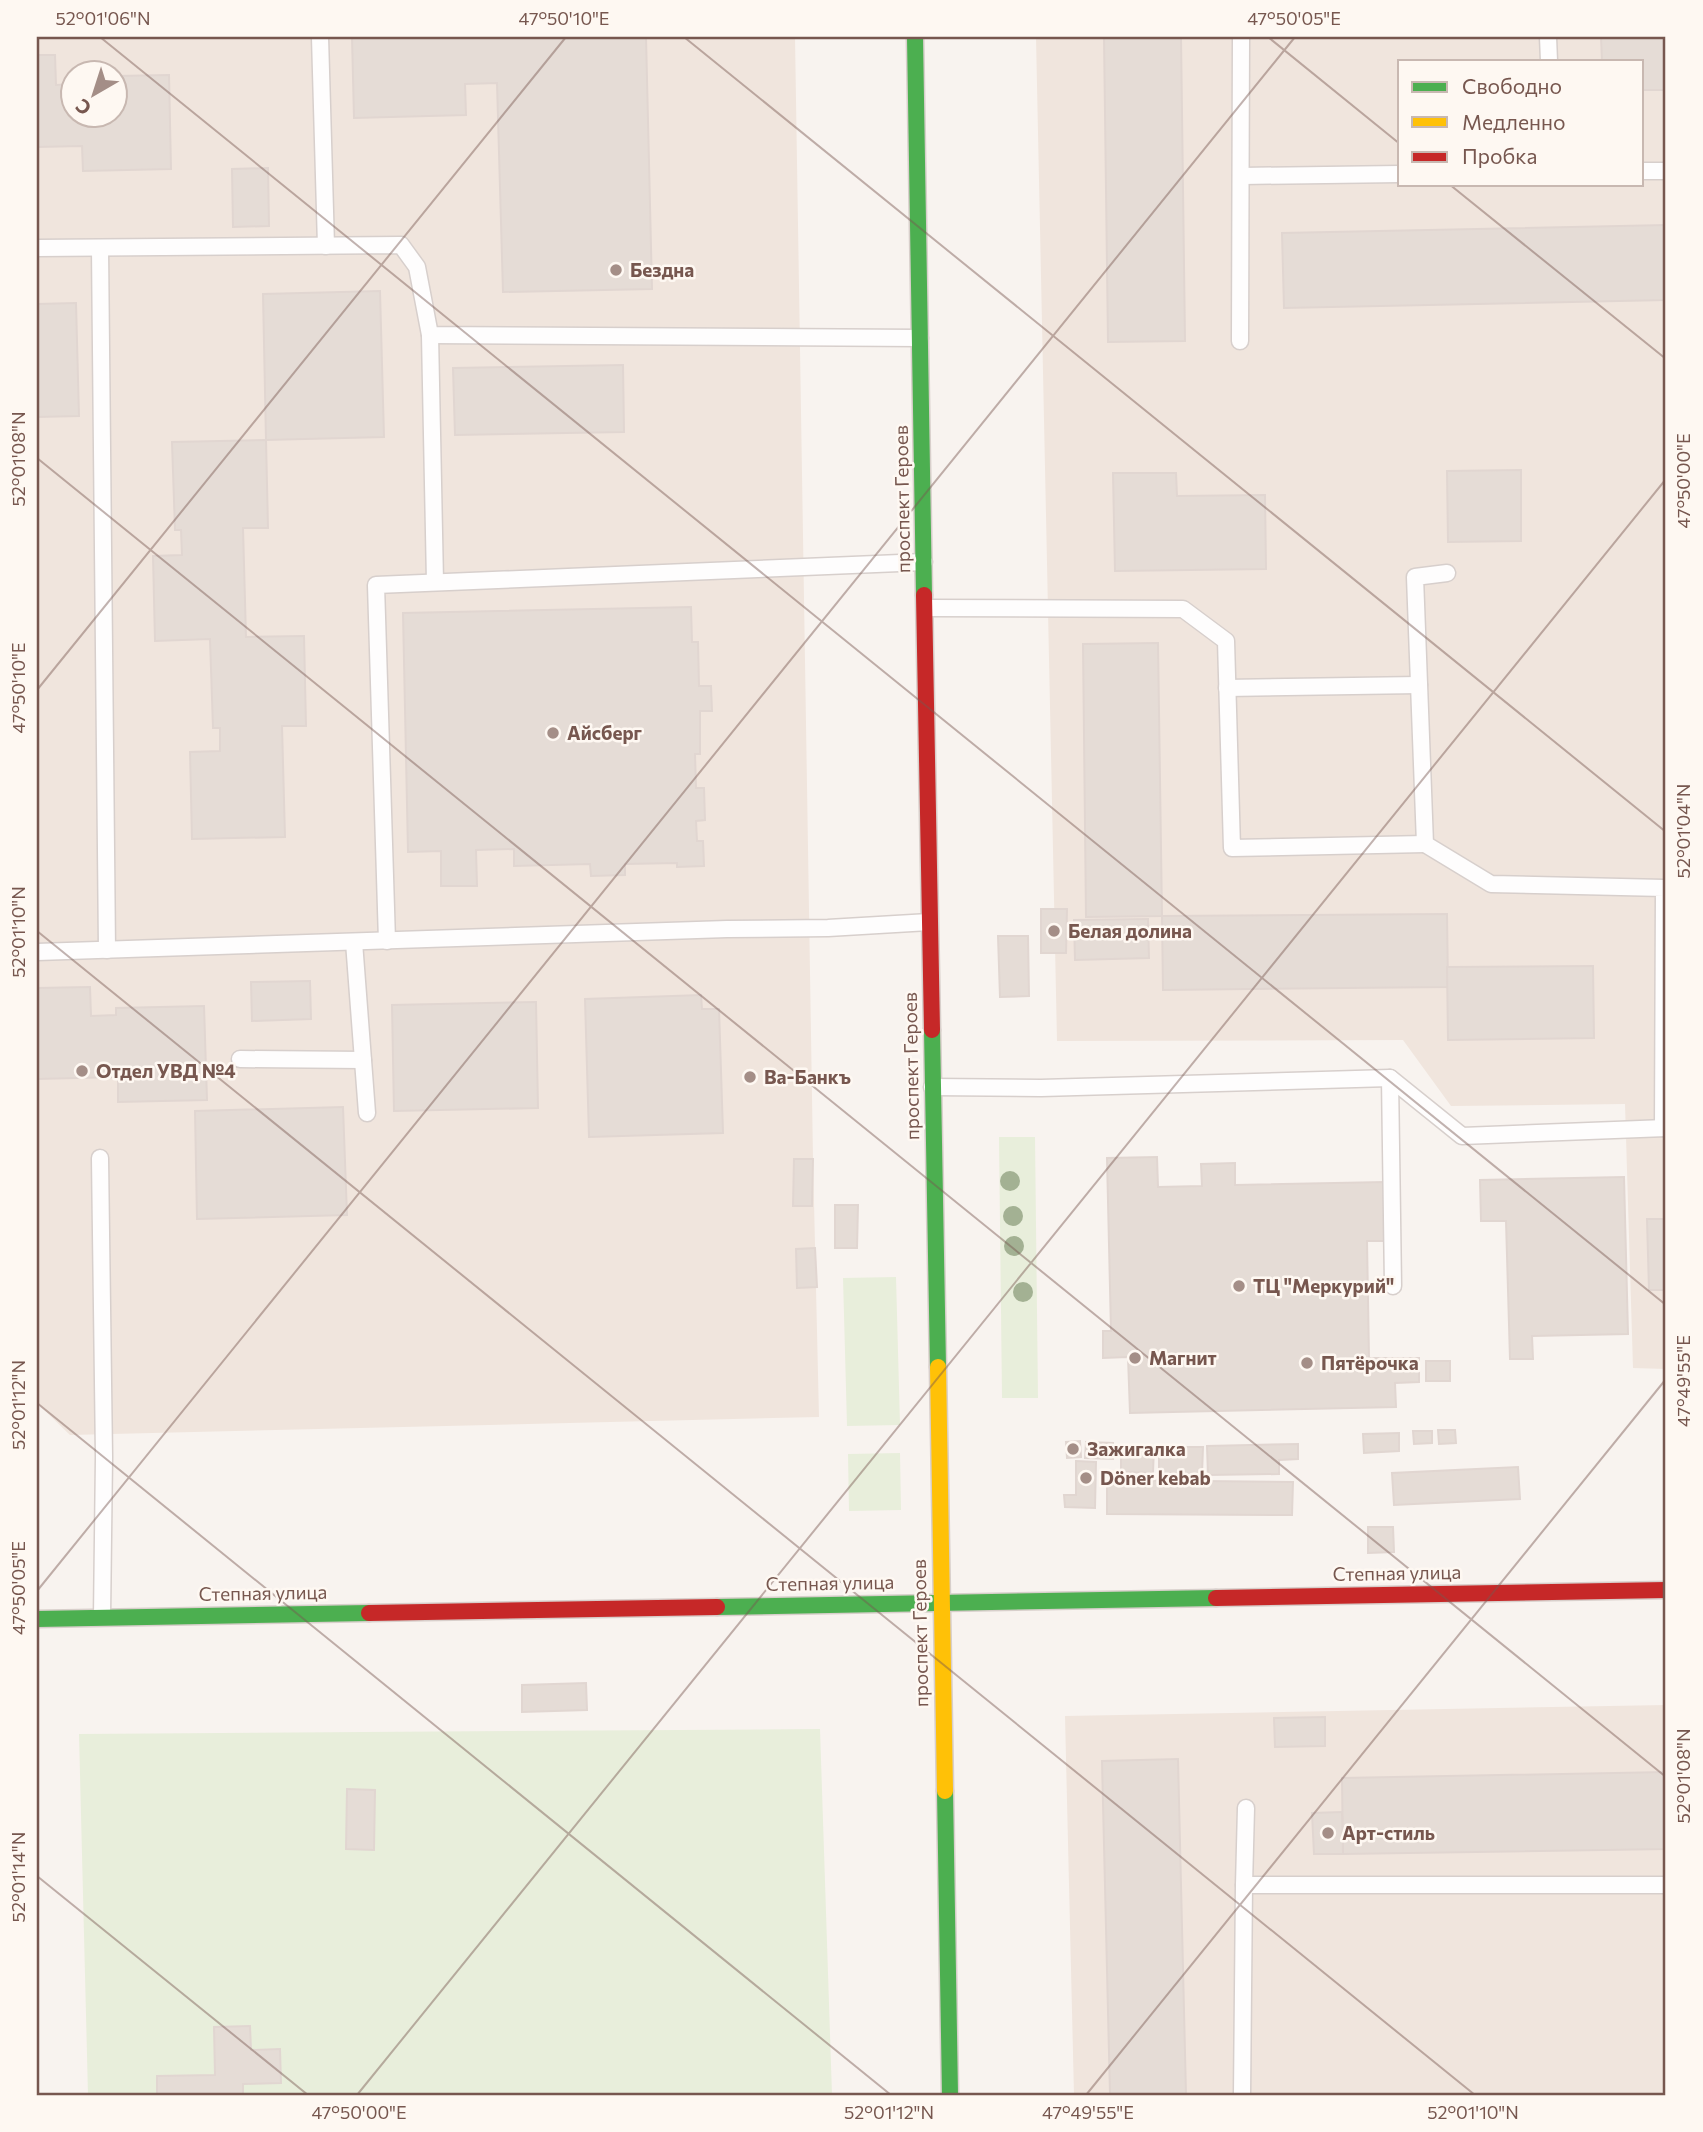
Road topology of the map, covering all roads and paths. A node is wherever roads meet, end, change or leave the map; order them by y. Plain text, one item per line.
1 (320, 37) edge
2 (915, 37) edge
3 (1241, 37) edge
4 (1548, 37) edge
5 (1549, 60) edge
6 (1644, 171) edge
7 (1666, 171) edge
8 (1398, 174) edge
9 (1242, 176) junction
10 (326, 246) junction
11 (37, 248) edge
12 (100, 248) junction
13 (430, 335) junction
14 (920, 338) junction
15 (1240, 341) dead end
16 (924, 562) junction
17 (1447, 573) dead end
18 (435, 582) junction
19 (925, 608) junction
20 (1419, 685) junction
21 (1227, 688) junction
22 (1424, 844) junction
23 (1665, 888) edge
24 (929, 922) junction
25 (387, 941) junction
26 (354, 942) junction
27 (107, 950) junction
28 (37, 952) edge
29 (240, 1059) dead end
30 (363, 1060) junction
31 (1390, 1078) junction
32 (932, 1087) junction
33 (367, 1113) dead end
34 (1665, 1128) edge
35 (100, 1158) dead end
36 (1393, 1286) dead end
37 (1666, 1590) edge
38 (940, 1602) junction
39 (102, 1617) junction
40 (37, 1619) edge
41 (1246, 1808) dead end
42 (1244, 1885) junction
43 (1666, 1885) edge
44 (950, 2095) edge
45 (1242, 2095) edge

1 - 10 lane
2 - 14 street, проспект Героев
3 - 9 lane
4 - 5 lane
6 - 7 lane
8 - 9 lane
9 - 15 lane
10 - 12 lane
10 - 13 lane
11 - 12 lane
12 - 27 lane
13 - 14 lane
13 - 18 lane
14 - 16 street, проспект Героев
16 - 18 lane
16 - 19 street, проспект Героев
17 - 20 lane
18 - 25 lane
19 - 21 lane
19 - 24 street, проспект Героев
20 - 21 lane
20 - 22 lane
21 - 22 lane
22 - 23 lane
23 - 34 lane
24 - 25 lane
24 - 32 street, проспект Героев
25 - 26 lane
26 - 27 lane
26 - 30 lane
27 - 28 lane
29 - 30 lane
30 - 33 lane
31 - 32 lane
31 - 34 lane
31 - 36 lane
32 - 38 street, проспект Героев
35 - 39 lane
37 - 38 street, Степная улица
38 - 39 street, Степная улица
38 - 44 street, проспект Героев
39 - 40 street, Степная улица
41 - 42 lane
42 - 43 lane
42 - 45 lane

